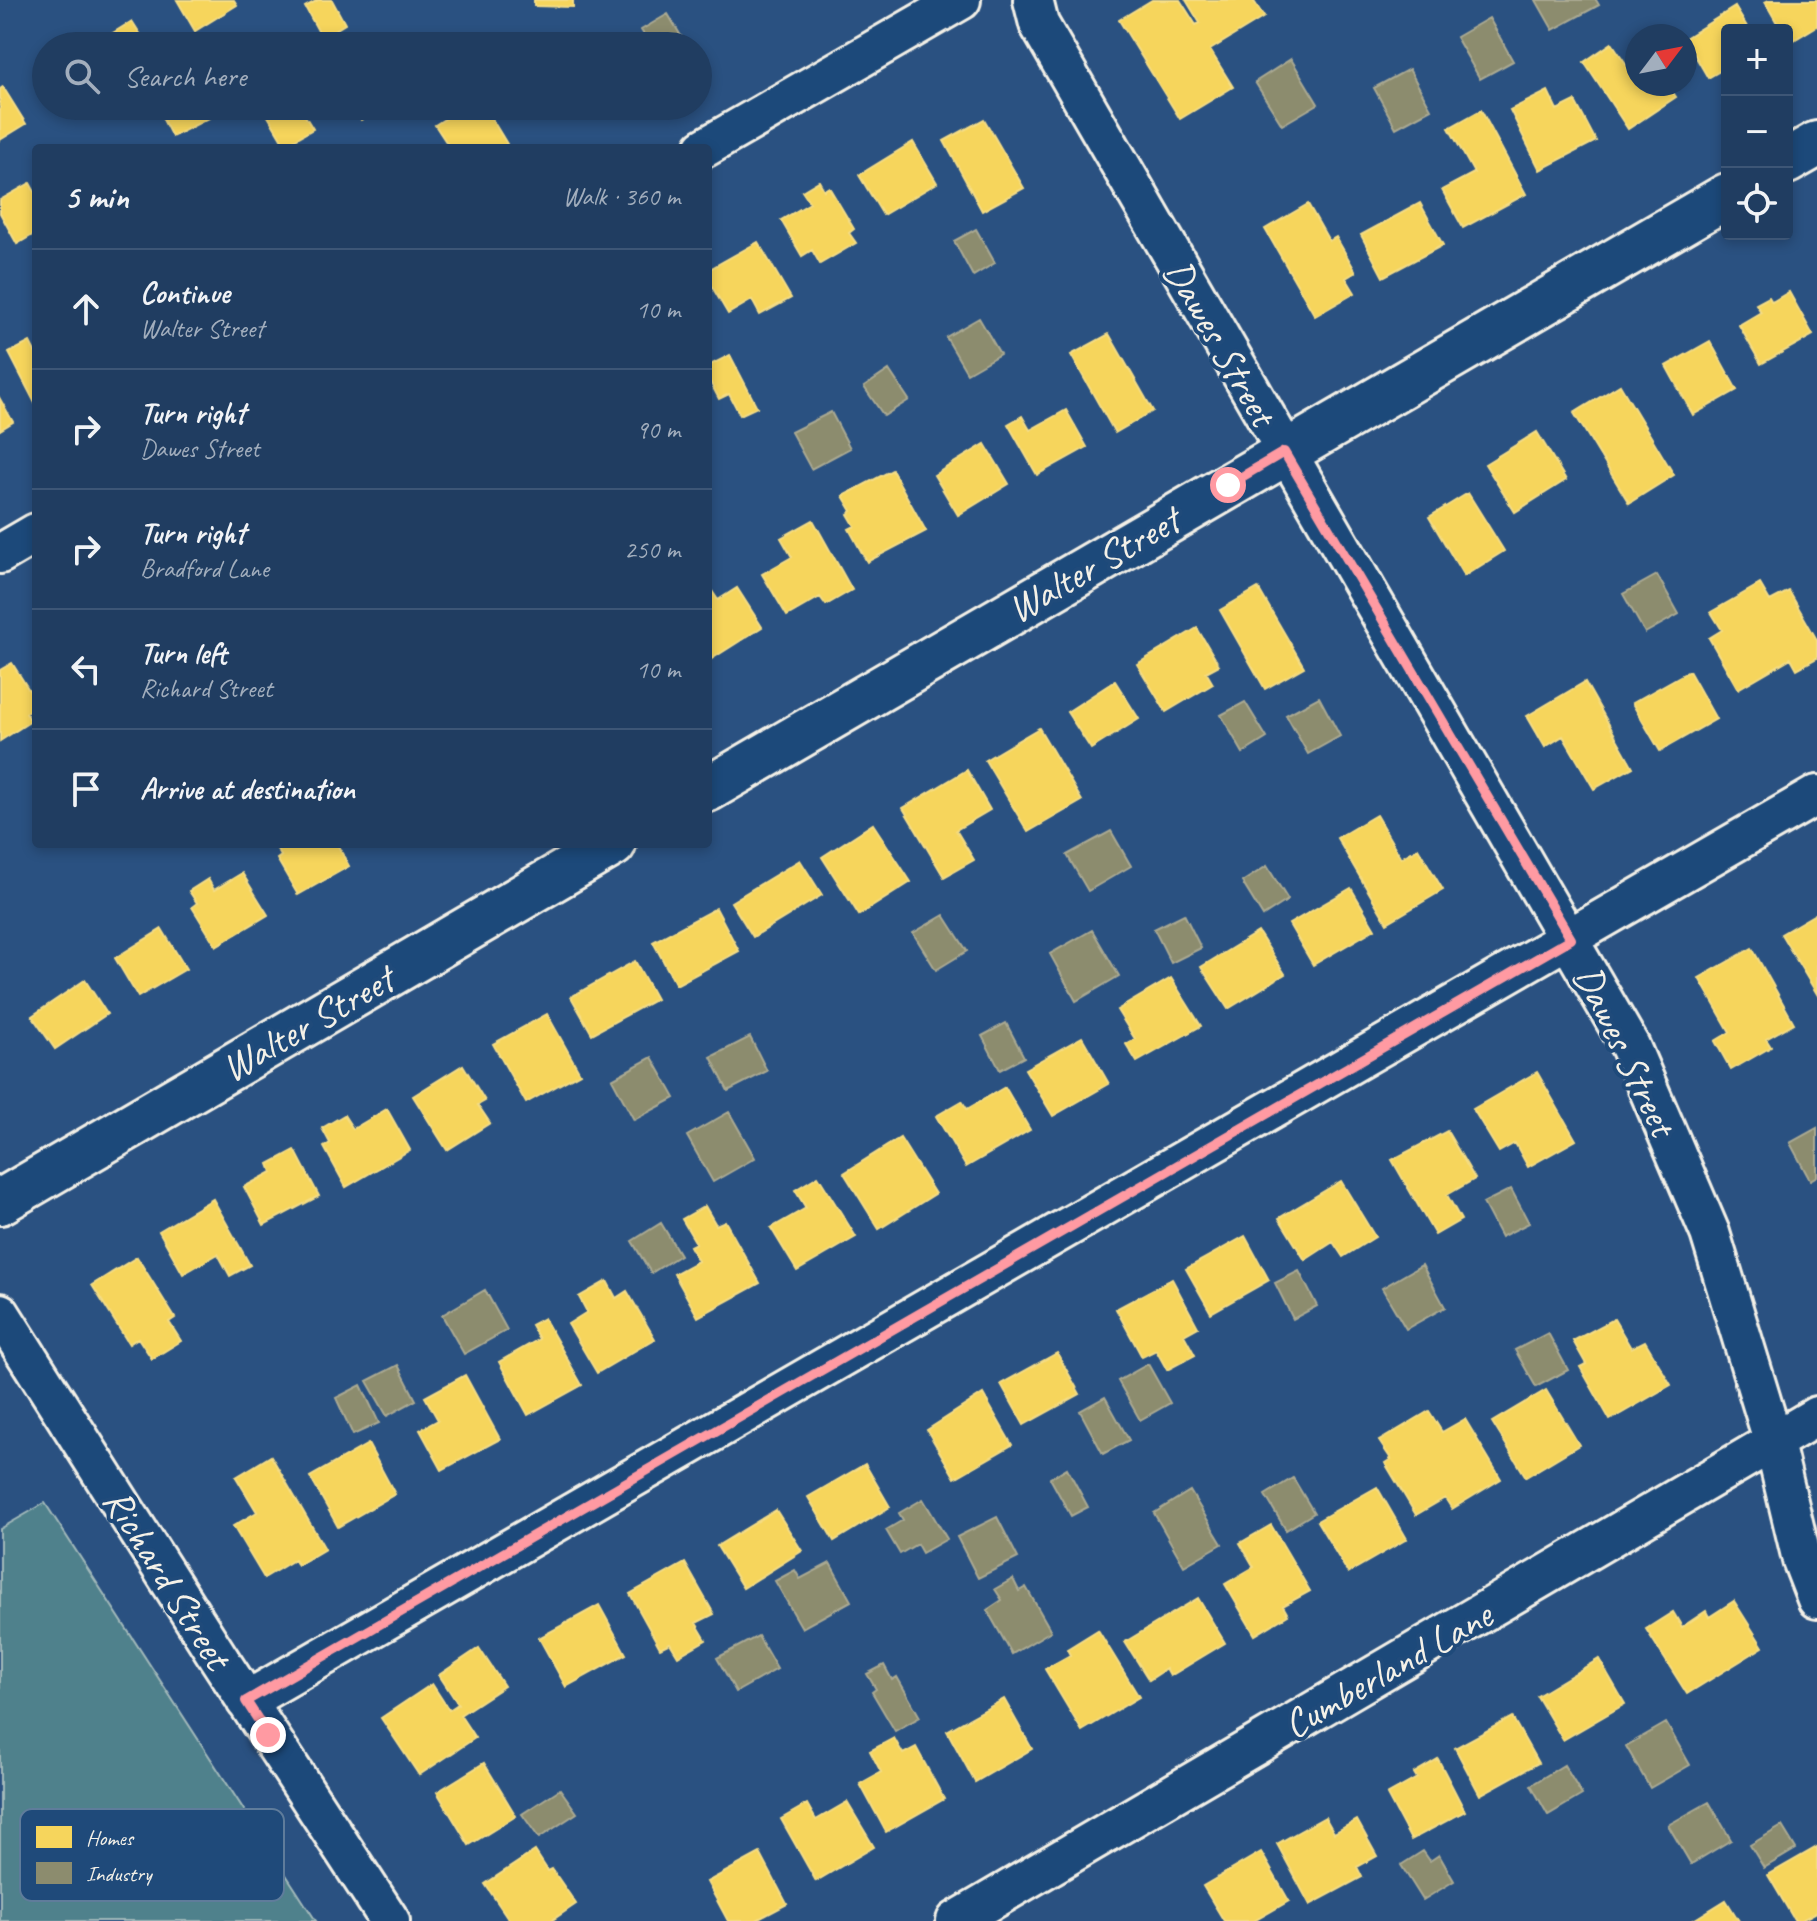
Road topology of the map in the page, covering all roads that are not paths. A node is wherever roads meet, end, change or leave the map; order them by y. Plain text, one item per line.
1 (961, 0) edge
2 (1033, 0) edge
3 (711, 144) edge
4 (1817, 144) edge
5 (1793, 158) edge
6 (1721, 199) edge
7 (1284, 452) junction
8 (32, 535) edge
9 (0, 554) edge
10 (712, 787) edge
11 (1817, 795) edge
12 (606, 848) edge
13 (1571, 939) junction
14 (0, 1202) edge
15 (0, 1313) edge
16 (1817, 1416) edge
17 (1774, 1443) junction
18 (1817, 1599) edge
19 (246, 1701) junction
20 (390, 1921) edge
21 (956, 1921) edge

1 - 3 street
2 - 7 street, Dawes Street
4 - 5 street
6 - 7 street, Walter Street
7 - 10 street, Walter Street
7 - 13 street, Dawes Street
8 - 9 street
11 - 13 street
12 - 14 street, Walter Street
13 - 17 street, Dawes Street
13 - 19 street
15 - 19 street, Richard Street
16 - 17 street, Cumberland Lane
17 - 18 street, Dawes Street
17 - 21 street, Cumberland Lane
19 - 20 street, Richard Street

